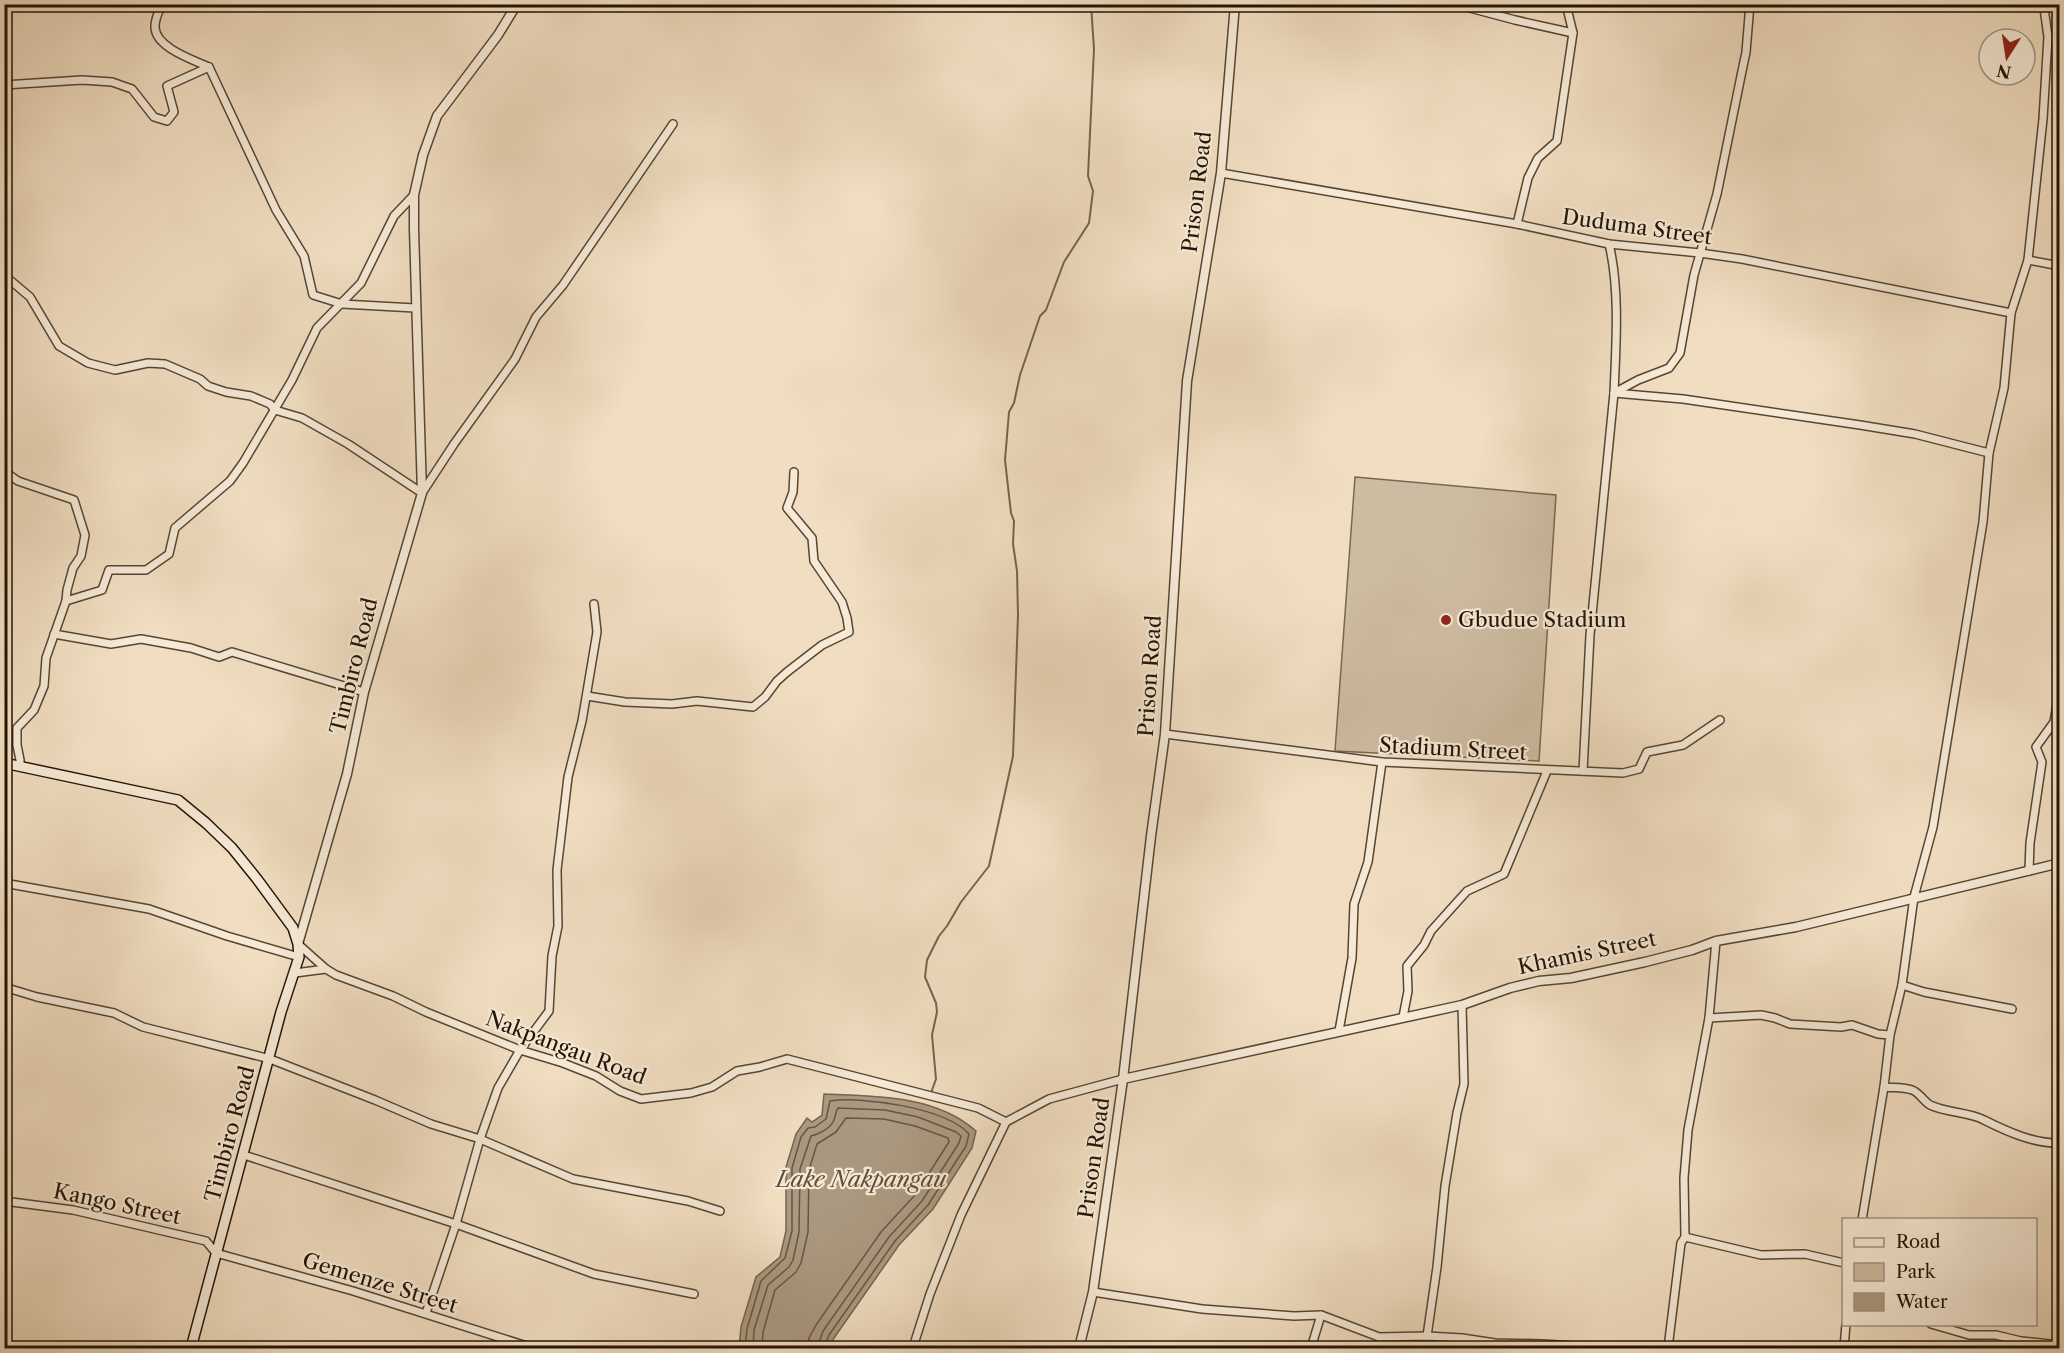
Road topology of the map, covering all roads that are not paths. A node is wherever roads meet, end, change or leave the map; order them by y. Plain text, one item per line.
1 (157, 4) edge
2 (517, 4) edge
3 (1235, 4) edge
4 (1455, 4) edge
5 (1566, 4) edge
6 (1750, 4) edge
7 (2045, 4) edge
8 (1573, 33) junction
9 (209, 67) junction
10 (4, 86) edge
11 (673, 124) dead end
12 (1221, 173) junction
13 (414, 195) junction
14 (1517, 224) junction
15 (1609, 244) junction
16 (1700, 253) junction
17 (2028, 260) junction
18 (2060, 266) edge
19 (4, 275) edge
20 (342, 304) junction
21 (415, 308) junction
22 (2011, 313) junction
23 (1614, 393) junction
24 (275, 410) junction
25 (1989, 453) junction
26 (4, 471) edge
27 (794, 472) dead end
28 (422, 493) junction
29 (66, 601) junction
30 (594, 604) dead end
31 (54, 634) junction
32 (2060, 686) edge
33 (364, 692) junction
34 (587, 696) junction
35 (1720, 720) dead end
36 (1165, 734) junction
37 (1382, 762) junction
38 (4, 763) edge
39 (20, 767) junction
40 (1546, 771) junction
41 (1583, 771) junction
42 (2060, 863) edge
43 (2029, 870) junction
44 (4, 883) edge
45 (1914, 897) junction
46 (1716, 941) junction
47 (298, 944) junction
48 (299, 957) junction
49 (326, 969) junction
50 (295, 973) junction
51 (1902, 985) junction
52 (4, 987) edge
53 (1462, 1005) junction
54 (2012, 1009) dead end
55 (1403, 1017) junction
56 (1709, 1018) junction
57 (1339, 1031) junction
58 (1890, 1035) junction
59 (520, 1050) junction
60 (270, 1059) junction
61 (1123, 1079) junction
62 (1884, 1087) junction
63 (1006, 1122) junction
64 (480, 1139) junction
65 (2059, 1143) edge
66 (244, 1155) junction
67 (4, 1201) edge
68 (720, 1211) dead end
69 (1862, 1218) edge
70 (456, 1224) junction
71 (1685, 1237) junction
72 (216, 1253) junction
73 (1842, 1263) edge
74 (1094, 1292) junction
75 (694, 1294) dead end
76 (426, 1313) junction
77 (1321, 1315) junction
78 (1846, 1326) edge
79 (1937, 1326) edge
80 (1427, 1336) junction
81 (2021, 1345) edge
82 (2060, 1345) edge
83 (1542, 1346) edge
84 (191, 1348) edge
85 (532, 1348) edge
86 (915, 1348) edge
87 (1079, 1348) edge
88 (1311, 1348) edge
89 (1609, 1348) edge
90 (1668, 1348) edge
91 (1844, 1348) edge

1 - 9 street
2 - 13 street, Timbiro Road
3 - 12 street, Prison Road
4 - 8 street
5 - 8 street
6 - 16 street
7 - 17 street
8 - 14 street
9 - 10 street
9 - 20 street
11 - 28 street
12 - 14 street, Duduma Street
12 - 36 street, Prison Road
13 - 20 street
13 - 21 street, Timbiro Road
14 - 15 street, Duduma Street
15 - 16 street, Duduma Street
15 - 23 street
16 - 22 street, Duduma Street
16 - 23 street
17 - 18 street
17 - 22 street
19 - 24 street
20 - 21 street
20 - 24 street
21 - 28 street, Timbiro Road
22 - 25 street
23 - 25 street
23 - 41 street
24 - 28 street
24 - 29 street
25 - 45 street
26 - 29 street
27 - 34 street
28 - 33 street, Timbiro Road
29 - 31 street
30 - 34 street
31 - 33 street
31 - 39 street
32 - 43 street
33 - 47 street, Timbiro Road
34 - 59 street
35 - 41 street, Stadium Street
36 - 37 street, Stadium Street
36 - 61 street, Prison Road
37 - 40 street, Stadium Street
37 - 57 street
38 - 39 main road
39 - 47 main road
40 - 41 street, Stadium Street
40 - 55 street
42 - 43 street, Khamis Street
43 - 45 street, Khamis Street
44 - 48 street
45 - 46 street, Khamis Street
45 - 51 street
46 - 53 street, Khamis Street
46 - 56 street
47 - 48 main road, Timbiro Road
47 - 49 street, Nakpangau Road
48 - 50 main road, Timbiro Road
49 - 50 street, Nakpangau Road
49 - 59 street, Nakpangau Road
50 - 60 main road, Timbiro Road
51 - 54 street
51 - 58 street
52 - 60 street
53 - 55 street, Khamis Street
53 - 80 street
55 - 57 street, Khamis Street
56 - 58 street
56 - 71 street
57 - 61 street, Khamis Street
58 - 62 street
59 - 63 street, Nakpangau Road
59 - 64 street
60 - 64 street
60 - 66 main road, Timbiro Road
61 - 63 street
61 - 74 street, Prison Road
62 - 65 street
62 - 69 street
63 - 86 street
64 - 68 street
64 - 70 street
66 - 70 street
66 - 72 main road, Timbiro Road
67 - 72 street, Kango Street
70 - 75 street
70 - 76 street
71 - 73 street
71 - 90 street
72 - 76 street, Gemenze Street
72 - 84 main road, Timbiro Road
74 - 77 street
74 - 87 street, Prison Road
76 - 85 street, Gemenze Street
77 - 80 street
77 - 88 street
78 - 91 street
79 - 81 street
80 - 83 street
81 - 82 street
83 - 89 street

